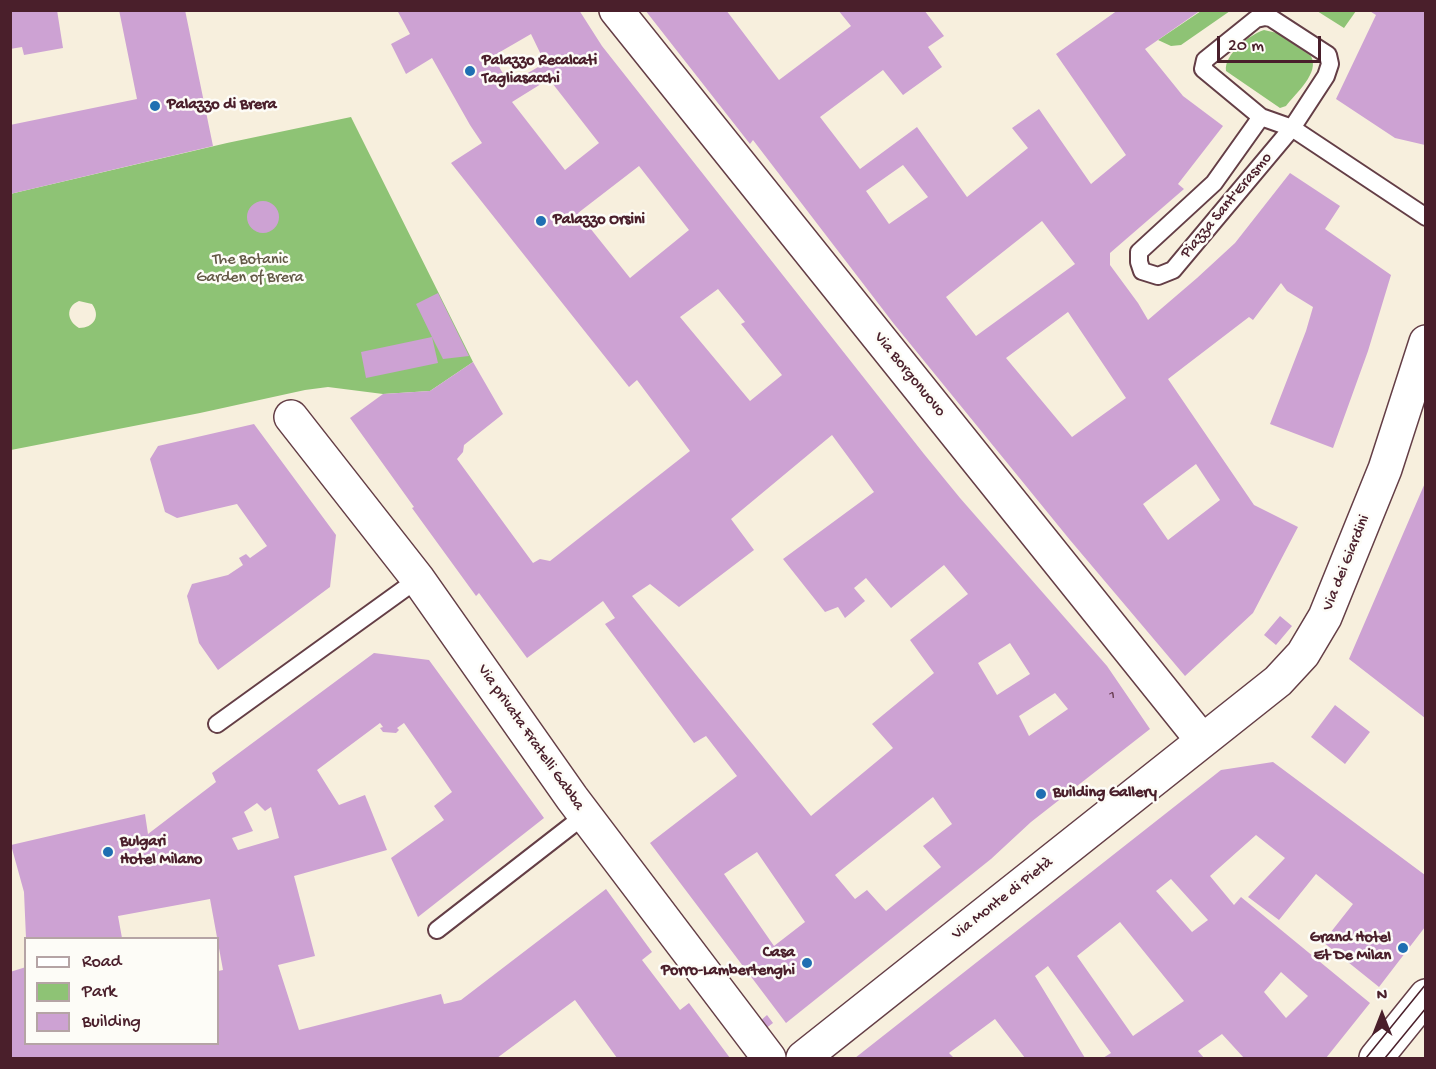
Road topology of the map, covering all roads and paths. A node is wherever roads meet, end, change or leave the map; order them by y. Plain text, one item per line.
1 (616, 10) edge
2 (1261, 117) junction
3 (1292, 128) junction
4 (1425, 218) edge
5 (1425, 342) edge
6 (291, 417) dead end
7 (418, 579) junction
8 (217, 724) dead end
9 (1202, 740) junction
10 (585, 815) junction
11 (437, 930) dead end
12 (1425, 996) edge
13 (1391, 1054) edge
14 (769, 1059) edge
15 (803, 1059) edge

1 - 9 street, Via Borgonuovo
2 - 3 lane, Piazza Sant'Erasmo
2 - 3 lane, Piazza Sant'Erasmo
2 - 3 lane, Piazza Sant'Erasmo
3 - 4 lane, Piazza Sant'Erasmo
5 - 9 street, Via dei Giardini
6 - 7 street, Via privata Fratelli Gabba
7 - 8 lane
7 - 10 street, Via privata Fratelli Gabba
9 - 15 street, Via Monte di Pietà
10 - 11 lane
10 - 14 street, Via privata Fratelli Gabba
12 - 13 street

